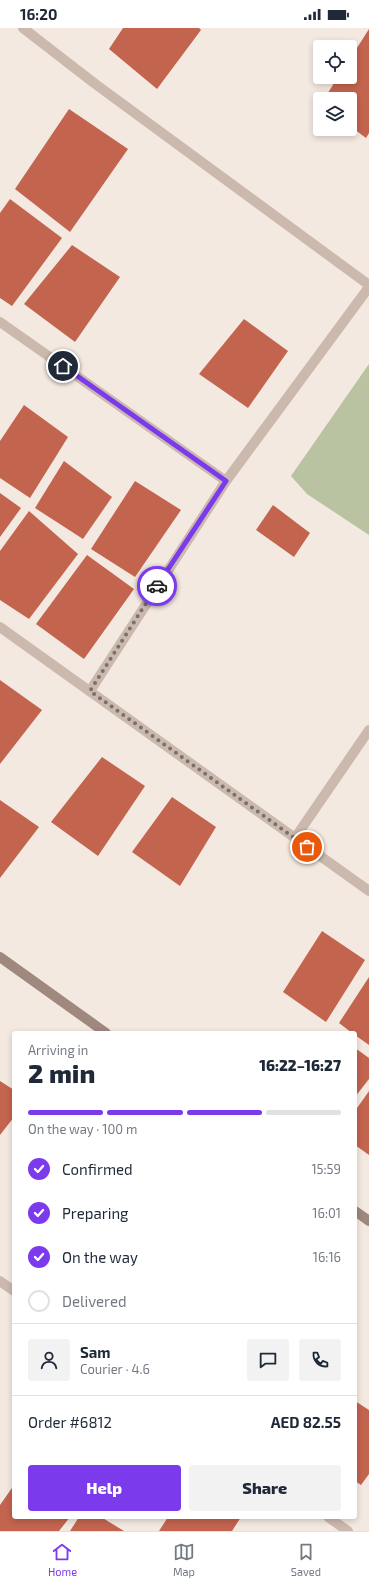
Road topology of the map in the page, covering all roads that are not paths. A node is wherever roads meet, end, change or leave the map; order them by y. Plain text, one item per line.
1 (23, 28) edge
2 (369, 286) edge
3 (0, 322) edge
4 (226, 481) junction
5 (0, 627) edge
6 (90, 691) junction
7 (369, 730) edge
8 (295, 838) junction
9 (369, 891) edge
10 (0, 957) edge
11 (103, 1031) edge
12 (357, 1212) edge
13 (369, 1221) edge
14 (0, 1282) edge
15 (12, 1290) edge
16 (331, 1519) edge
17 (348, 1531) edge

1 - 2 street
2 - 4 street
3 - 4 street
4 - 6 street
5 - 6 street
6 - 8 street
7 - 8 street
8 - 9 street
10 - 11 main road
12 - 13 main road
14 - 15 street
16 - 17 street

